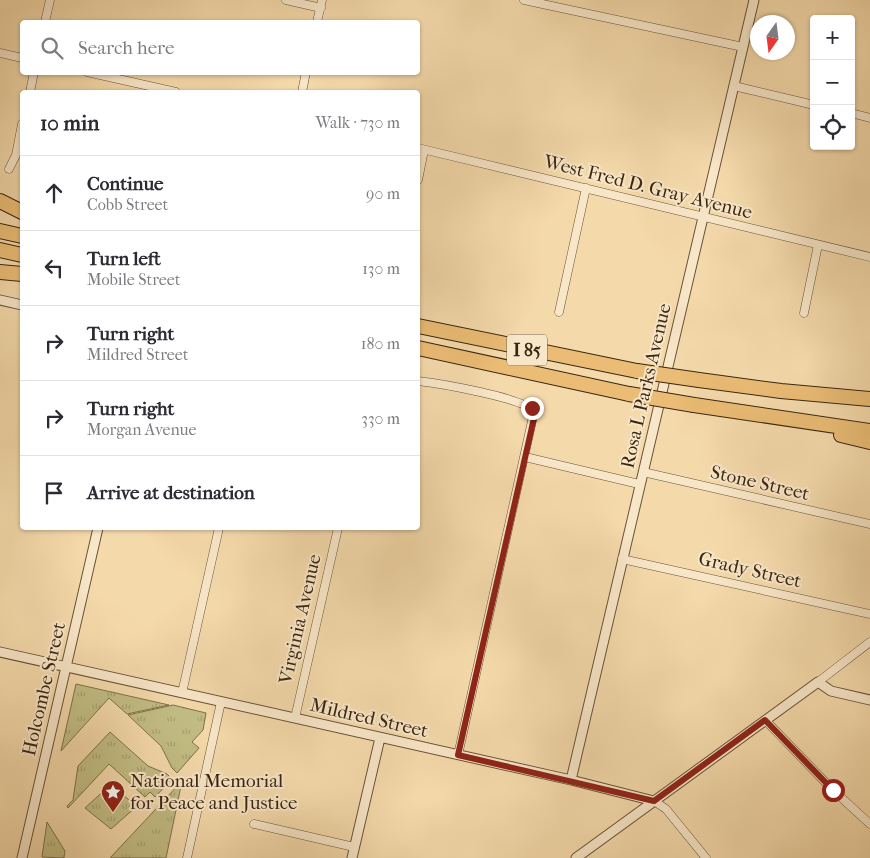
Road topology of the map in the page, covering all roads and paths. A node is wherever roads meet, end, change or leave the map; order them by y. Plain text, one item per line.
1 (50, 0) edge
2 (286, 0) edge
3 (524, 0) edge
4 (754, 0) edge
5 (537, 1) edge
6 (322, 4) edge
7 (45, 20) edge
8 (318, 20) edge
9 (743, 47) junction
10 (0, 53) edge
11 (20, 58) edge
12 (33, 75) edge
13 (100, 75) edge
14 (305, 75) edge
15 (734, 86) junction
16 (30, 90) edge
17 (167, 90) edge
18 (302, 90) edge
19 (810, 103) edge
20 (855, 114) edge
21 (870, 118) edge
22 (20, 133) edge
23 (421, 149) edge
24 (9, 169) dead end
25 (586, 188) junction
26 (0, 201) edge
27 (20, 211) edge
28 (703, 218) junction
29 (0, 231) edge
30 (20, 236) edge
31 (818, 245) junction
32 (0, 250) edge
33 (20, 255) edge
34 (870, 258) edge
35 (0, 272) edge
36 (20, 274) edge
37 (0, 300) edge
38 (20, 305) edge
39 (559, 312) dead end
40 (804, 314) dead end
41 (420, 326) edge
42 (420, 348) edge
43 (420, 381) edge
44 (869, 399) edge
45 (785, 419) junction
46 (870, 431) edge
47 (870, 442) edge
48 (525, 458) junction
49 (643, 472) junction
50 (639, 484) junction
51 (870, 524) edge
52 (98, 530) edge
53 (219, 530) edge
54 (338, 530) edge
55 (622, 559) junction
56 (870, 614) edge
57 (870, 642) edge
58 (0, 652) edge
59 (66, 667) junction
60 (818, 682) junction
61 (182, 693) junction
62 (870, 700) edge
63 (221, 702) junction
64 (295, 718) junction
65 (765, 720) junction
66 (380, 738) junction
67 (458, 755) junction
68 (571, 780) junction
69 (654, 801) junction
70 (254, 824) dead end
71 (870, 824) edge
72 (354, 847) junction
73 (22, 858) edge
74 (187, 858) edge
75 (352, 858) edge
76 (576, 858) edge
77 (706, 858) edge

1 - 7 street
2 - 6 street
3 - 5 street
4 - 9 street, Rosa L Parks Avenue
5 - 9 street
6 - 8 street
9 - 15 street, Rosa L Parks Avenue
10 - 11 street
12 - 16 street
13 - 17 street
14 - 18 street
15 - 19 street
15 - 28 street, Rosa L Parks Avenue
20 - 21 street
22 - 24 street
23 - 25 street, West Fred D. Gray Avenue
25 - 28 street, West Fred D. Gray Avenue
25 - 39 street
26 - 27 highway
28 - 31 street, West Fred D. Gray Avenue
28 - 49 street, Rosa L Parks Avenue
29 - 30 highway
31 - 34 street, West Fred D. Gray Avenue
31 - 40 street
32 - 33 highway
35 - 36 highway
37 - 38 street
41 - 44 highway, I 85, bridge
42 - 45 highway, I 85, bridge
43 - 48 street
45 - 46 highway, I 85
45 - 47 highway
48 - 50 street
48 - 67 street
49 - 50 street, Rosa L Parks Avenue
49 - 51 street, Stone Street
50 - 55 street, Rosa L Parks Avenue
52 - 59 street, Holcombe Street
53 - 61 street
54 - 64 street, Virginia Avenue
55 - 56 street, Grady Street
55 - 68 street, Rosa L Parks Avenue
57 - 60 street
58 - 59 street, Mildred Street
59 - 61 street, Mildred Street
59 - 73 street, Holcombe Street
60 - 62 street
60 - 65 street
61 - 63 street, Mildred Street
63 - 64 street, Mildred Street
63 - 74 street
64 - 66 street, Mildred Street
65 - 69 street
65 - 71 street
66 - 67 street, Mildred Street
66 - 72 street
67 - 68 street, Mildred Street
68 - 69 street, Mildred Street
69 - 76 street
69 - 77 street, Mildred Street
70 - 72 street
72 - 75 street

